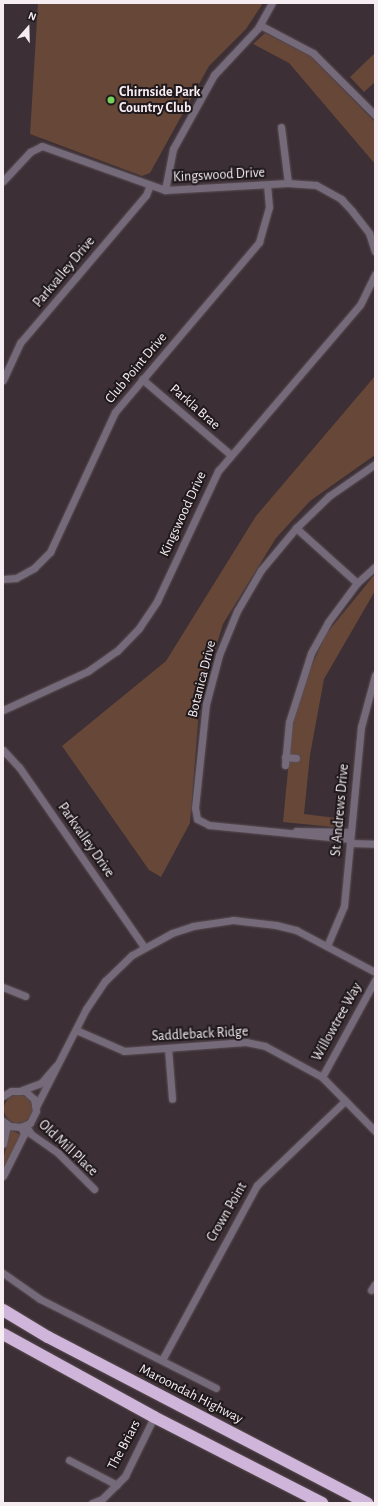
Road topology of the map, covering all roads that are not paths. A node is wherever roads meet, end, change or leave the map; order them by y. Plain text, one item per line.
1 (272, 3) edge
2 (260, 25) junction
3 (375, 115) edge
4 (281, 127) dead end
5 (4, 177) edge
6 (288, 183) junction
7 (150, 185) junction
8 (267, 186) junction
9 (165, 190) junction
10 (375, 251) edge
11 (375, 274) edge
12 (374, 284) edge
13 (142, 379) junction
14 (3, 380) edge
15 (231, 455) junction
16 (375, 464) edge
17 (296, 528) junction
18 (375, 567) edge
19 (3, 579) edge
20 (357, 583) junction
21 (375, 675) edge
22 (3, 710) edge
23 (3, 750) edge
24 (9, 755) junction
25 (296, 758) dead end
26 (3, 762) edge
27 (350, 838) junction
28 (375, 844) edge
29 (327, 946) junction
30 (144, 947) junction
31 (375, 972) edge
32 (375, 980) edge
33 (3, 987) edge
34 (25, 996) dead end
35 (76, 1030) junction
36 (168, 1048) junction
37 (61, 1062) junction
38 (322, 1077) junction
39 (22, 1090) junction
40 (4, 1093) edge
41 (172, 1099) dead end
42 (345, 1101) junction
43 (36, 1106) junction
44 (5, 1123) edge
45 (24, 1126) junction
46 (375, 1130) edge
47 (3, 1144) edge
48 (3, 1176) edge
49 (94, 1189) dead end
50 (3, 1273) edge
51 (375, 1284) edge
52 (371, 1290) dead end
53 (3, 1310) edge
54 (3, 1334) edge
55 (162, 1360) junction
56 (216, 1388) dead end
57 (154, 1417) junction
58 (70, 1460) dead end
59 (117, 1485) junction
60 (92, 1503) edge
61 (322, 1503) edge
62 (367, 1503) edge

1 - 2 street
2 - 3 street
2 - 9 street
4 - 6 street
5 - 7 street, Kingswood Drive
6 - 8 street, Kingswood Drive
6 - 10 street, Kingswood Drive
7 - 9 street, Kingswood Drive
7 - 14 street, Parkvalley Drive
8 - 9 street, Kingswood Drive
8 - 13 street, Club Point Drive
11 - 12 street, Kingswood Drive
12 - 15 street, Kingswood Drive
13 - 15 street, Parkla Brae
13 - 19 street, Club Point Drive
15 - 22 street, Kingswood Drive
16 - 17 street, Botanica Drive
17 - 20 street
17 - 27 street, Botanica Drive
18 - 20 street
20 - 25 street
21 - 27 street, St Andrews Drive
23 - 24 street, Parkvalley Drive
24 - 26 street
24 - 30 street, Parkvalley Drive
27 - 28 street, Botanica Drive
27 - 29 street, St Andrews Drive
29 - 30 street
29 - 31 street
30 - 35 street
32 - 38 street, Willowtree Way
33 - 34 street
35 - 36 street, Saddleback Ridge
35 - 37 street
36 - 38 street, Saddleback Ridge
36 - 41 street
37 - 39 street
37 - 43 street
38 - 42 street, Saddleback Ridge
39 - 40 street
39 - 43 street
42 - 46 street, Saddleback Ridge
42 - 55 street, Crown Point
43 - 45 street
44 - 45 street
44 - 47 street
45 - 48 street
45 - 49 street, Old Mill Place
50 - 55 street, Maroondah Highway
51 - 52 street
53 - 62 highway, Maroondah Highway
54 - 57 highway
55 - 56 street, Maroondah Highway
57 - 59 street, The Briars
57 - 61 highway
58 - 59 street, The Briars
59 - 60 street, The Briars

